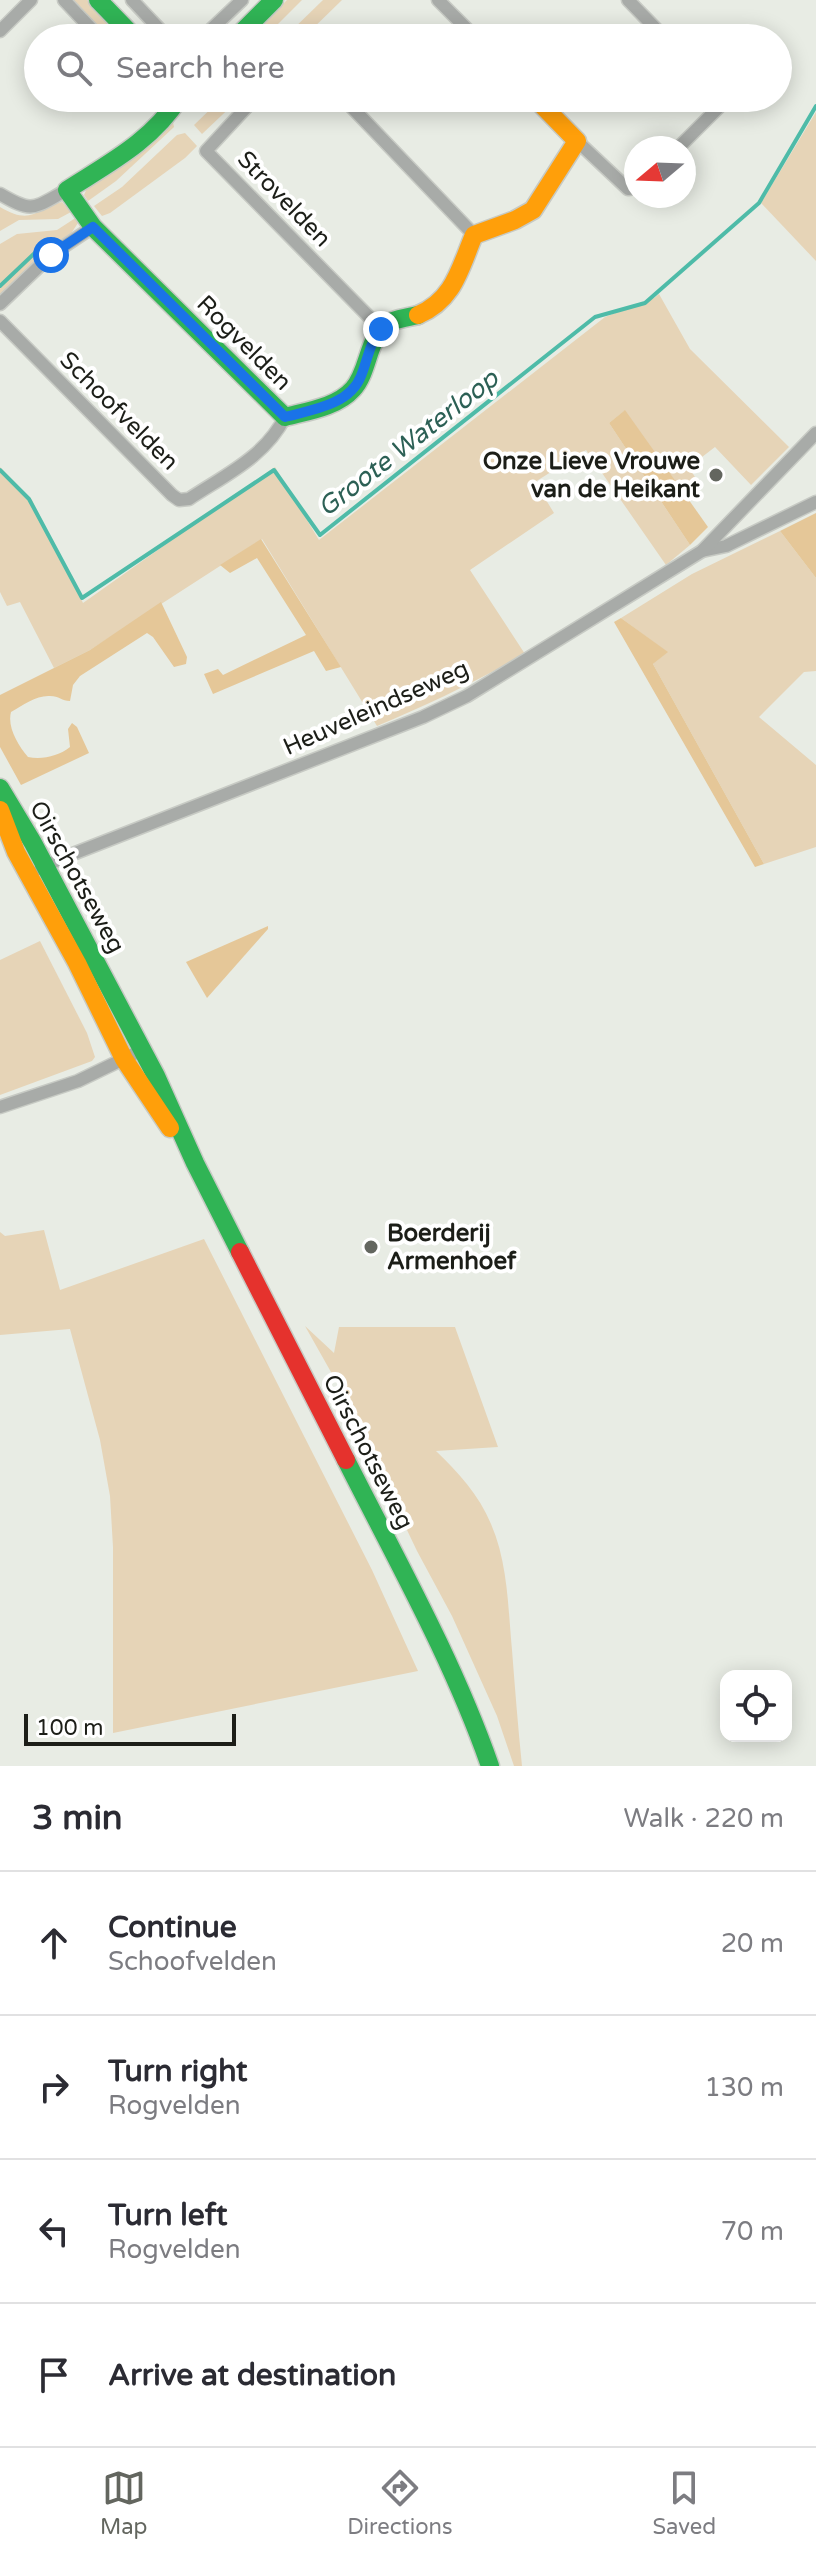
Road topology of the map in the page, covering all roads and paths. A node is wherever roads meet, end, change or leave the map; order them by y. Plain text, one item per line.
1 (31, 0) edge
2 (64, 0) edge
3 (98, 0) edge
4 (132, 0) edge
5 (242, 0) edge
6 (274, 0) edge
7 (438, 0) edge
8 (628, 0) edge
9 (87, 24) edge
10 (121, 24) edge
11 (155, 24) edge
12 (217, 24) edge
13 (250, 24) edge
14 (462, 24) edge
15 (651, 24) edge
16 (0, 31) edge
17 (170, 112) edge
18 (242, 112) edge
19 (356, 112) edge
20 (549, 112) edge
21 (716, 112) edge
22 (691, 136) edge
23 (577, 141) junction
24 (624, 185) edge
25 (67, 190) junction
26 (0, 194) edge
27 (93, 227) junction
28 (474, 235) junction
29 (0, 304) edge
30 (0, 321) edge
31 (381, 329) junction
32 (285, 417) junction
33 (816, 433) edge
34 (816, 502) edge
35 (702, 551) junction
36 (0, 788) edge
37 (0, 810) edge
38 (4, 834) edge
39 (38, 871) junction
40 (142, 1050) junction
41 (124, 1059) junction
42 (0, 1107) edge
43 (195, 1163) junction
44 (490, 1766) edge

1 - 16 street
2 - 9 street
3 - 10 main road
4 - 11 street
5 - 12 street
6 - 13 main road
7 - 14 street
8 - 15 street
17 - 25 main road
18 - 31 street, Strovelden
19 - 28 street
20 - 23 main road
21 - 22 street
23 - 24 street
23 - 28 main road
25 - 26 street
25 - 27 main road, Rogvelden
27 - 29 street
27 - 32 main road, Rogvelden
28 - 31 main road
30 - 32 street, Schoofvelden
31 - 32 main road, Rogvelden
33 - 35 street, Heuveleindseweg
34 - 35 street
35 - 39 street, Heuveleindseweg
36 - 39 main road, Oirschotseweg
37 - 38 main road, Oirschotseweg
38 - 39 main road, Oirschotseweg
39 - 40 main road, Oirschotseweg
39 - 41 main road, Oirschotseweg
40 - 41 street
40 - 43 main road, Oirschotseweg
41 - 42 street
41 - 43 main road, Oirschotseweg
43 - 44 main road, Oirschotseweg

